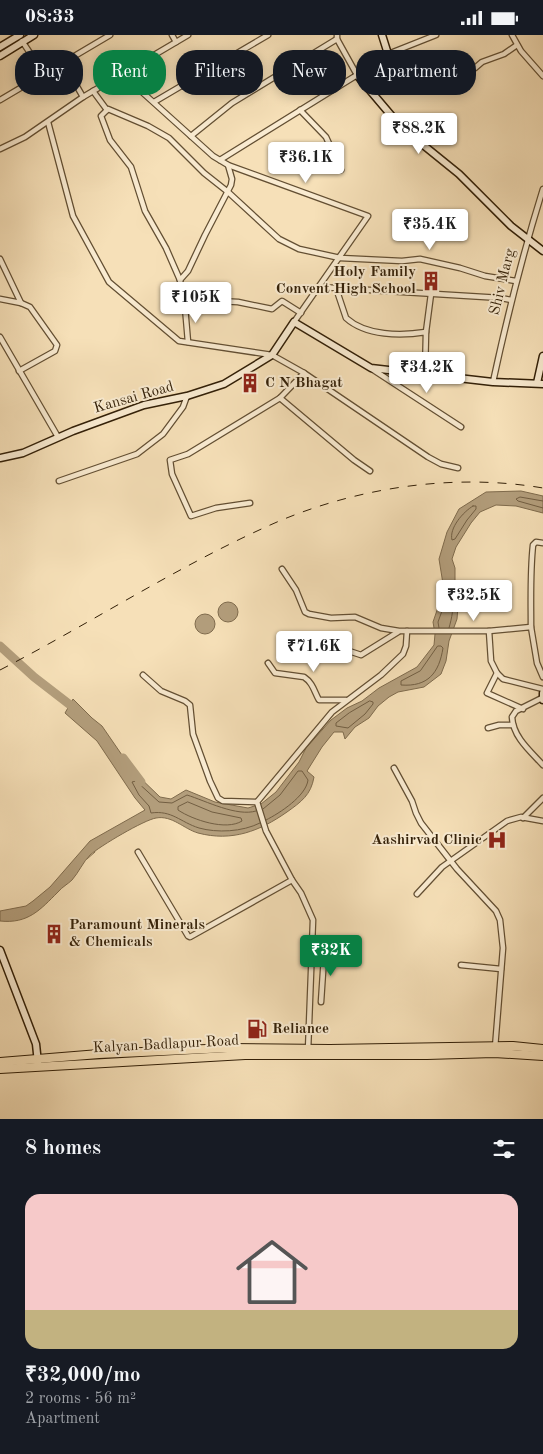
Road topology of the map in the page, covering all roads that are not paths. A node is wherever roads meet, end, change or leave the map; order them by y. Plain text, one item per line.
1 (34, 35) edge
2 (110, 35) edge
3 (172, 35) edge
4 (188, 35) edge
5 (268, 35) edge
6 (382, 35) edge
7 (436, 35) edge
8 (512, 35) edge
9 (337, 37) edge
10 (20, 38) edge
11 (176, 42) junction
12 (517, 45) junction
13 (0, 47) edge
14 (28, 50) edge
15 (162, 50) edge
16 (387, 50) edge
17 (398, 50) edge
18 (83, 51) edge
19 (0, 56) edge
20 (476, 67) edge
21 (356, 73) edge
22 (356, 76) edge
23 (543, 76) edge
24 (15, 91) edge
25 (93, 91) edge
26 (96, 95) edge
27 (145, 95) edge
28 (374, 95) edge
29 (83, 97) joint
30 (0, 100) edge
31 (154, 103) junction
32 (107, 110) junction
33 (300, 110) junction
34 (48, 121) junction
35 (191, 136) junction
36 (0, 149) edge
37 (220, 160) junction
38 (228, 165) junction
39 (341, 170) dead end
40 (543, 189) edge
41 (228, 192) junction
42 (528, 238) junction
43 (543, 251) edge
44 (340, 258) junction
45 (0, 259) edge
46 (180, 280) junction
47 (516, 281) junction
48 (320, 287) junction
49 (336, 287) junction
50 (430, 294) junction
51 (0, 299) edge
52 (511, 300) junction
53 (21, 303) junction
54 (185, 307) junction
55 (301, 313) junction
56 (294, 323) junction
57 (426, 332) junction
58 (0, 337) edge
59 (188, 343) junction
60 (272, 355) junction
61 (543, 356) edge
62 (370, 368) junction
63 (20, 371) junction
64 (304, 373) junction
65 (425, 374) junction
66 (493, 382) junction
67 (540, 384) edge
68 (187, 396) junction
69 (280, 398) junction
70 (461, 427) dead end
71 (58, 437) junction
72 (0, 458) edge
73 (458, 468) dead end
74 (370, 471) dead end
75 (59, 481) dead end
76 (250, 503) dead end
77 (543, 543) edge
78 (282, 569) dead end
79 (531, 627) junction
80 (399, 631) junction
81 (407, 631) junction
82 (489, 631) junction
83 (325, 646) dead end
84 (268, 663) dead end
85 (497, 673) junction
86 (143, 675) dead end
87 (543, 677) edge
88 (543, 689) edge
89 (543, 697) edge
90 (347, 700) junction
91 (523, 709) junction
92 (513, 725) junction
93 (488, 728) dead end
94 (543, 765) edge
95 (394, 768) dead end
96 (543, 798) edge
97 (256, 803) junction
98 (523, 818) junction
99 (543, 821) edge
100 (138, 852) dead end
101 (450, 861) junction
102 (292, 880) junction
103 (417, 894) dead end
104 (0, 951) edge
105 (345, 955) dead end
106 (461, 965) dead end
107 (501, 969) junction
108 (321, 1003) dead end
109 (543, 1049) edge
110 (495, 1050) junction
111 (308, 1052) junction
112 (543, 1056) edge
113 (38, 1058) junction
114 (0, 1062) edge
115 (38, 1067) junction
116 (0, 1069) edge

1 - 10 street
2 - 18 street
3 - 11 street
4 - 11 street
5 - 31 street
6 - 16 street
7 - 17 street
8 - 12 street
9 - 21 street
9 - 35 street
10 - 13 street
10 - 14 street
10 - 19 street
11 - 15 street
12 - 20 street
12 - 23 street
22 - 33 street
24 - 30 street
25 - 29 street
26 - 32 street
27 - 31 street
28 - 42 street
29 - 34 street
31 - 35 street
32 - 41 street
32 - 46 street
33 - 37 street
33 - 39 street
34 - 36 street
34 - 59 street
35 - 37 street
37 - 38 street
38 - 41 street
38 - 44 street
40 - 42 street, Shiv Marg
41 - 44 street
41 - 46 street
42 - 43 street
42 - 47 street, Shiv Marg
44 - 47 street
44 - 48 street
45 - 53 street
46 - 54 street
47 - 52 street, Shiv Marg
48 - 49 street
48 - 55 street
49 - 50 street
49 - 57 street
50 - 52 street
50 - 57 street
51 - 53 street
52 - 66 street, Shiv Marg
53 - 63 street
54 - 55 street
54 - 59 street
55 - 56 street
56 - 60 street
56 - 62 street
57 - 65 street
58 - 63 street
59 - 60 street
60 - 64 street
60 - 68 street, Kansai Road
61 - 67 street
62 - 65 street
62 - 70 street
63 - 71 street
64 - 69 street
64 - 73 street
65 - 66 street
66 - 67 street
68 - 71 street, Kansai Road
68 - 75 street
69 - 74 street
69 - 76 street
71 - 72 street, Kansai Road
77 - 79 street
78 - 80 street
79 - 82 street
79 - 87 street
80 - 81 street
80 - 83 street
81 - 82 street
81 - 90 street
82 - 85 street
84 - 90 street
85 - 88 street
85 - 91 street
86 - 97 street
89 - 91 street
90 - 97 street
91 - 92 street
92 - 93 street
92 - 94 street
95 - 101 street
96 - 98 street
97 - 102 street
98 - 99 street
98 - 101 street
100 - 102 street
101 - 103 street
101 - 107 street
102 - 111 street
104 - 113 street
105 - 108 street
106 - 107 street
107 - 110 street
109 - 110 main road, Kalyan Badlapur Road
110 - 111 main road, Kalyan Badlapur Road
110 - 112 main road, Kalyan Badlapur Road
111 - 113 main road, Kalyan Badlapur Road
111 - 115 main road, Kalyan Badlapur Road
113 - 114 main road, Kalyan Badlapur Road
113 - 115 street
115 - 116 main road, Kalyan Badlapur Road

